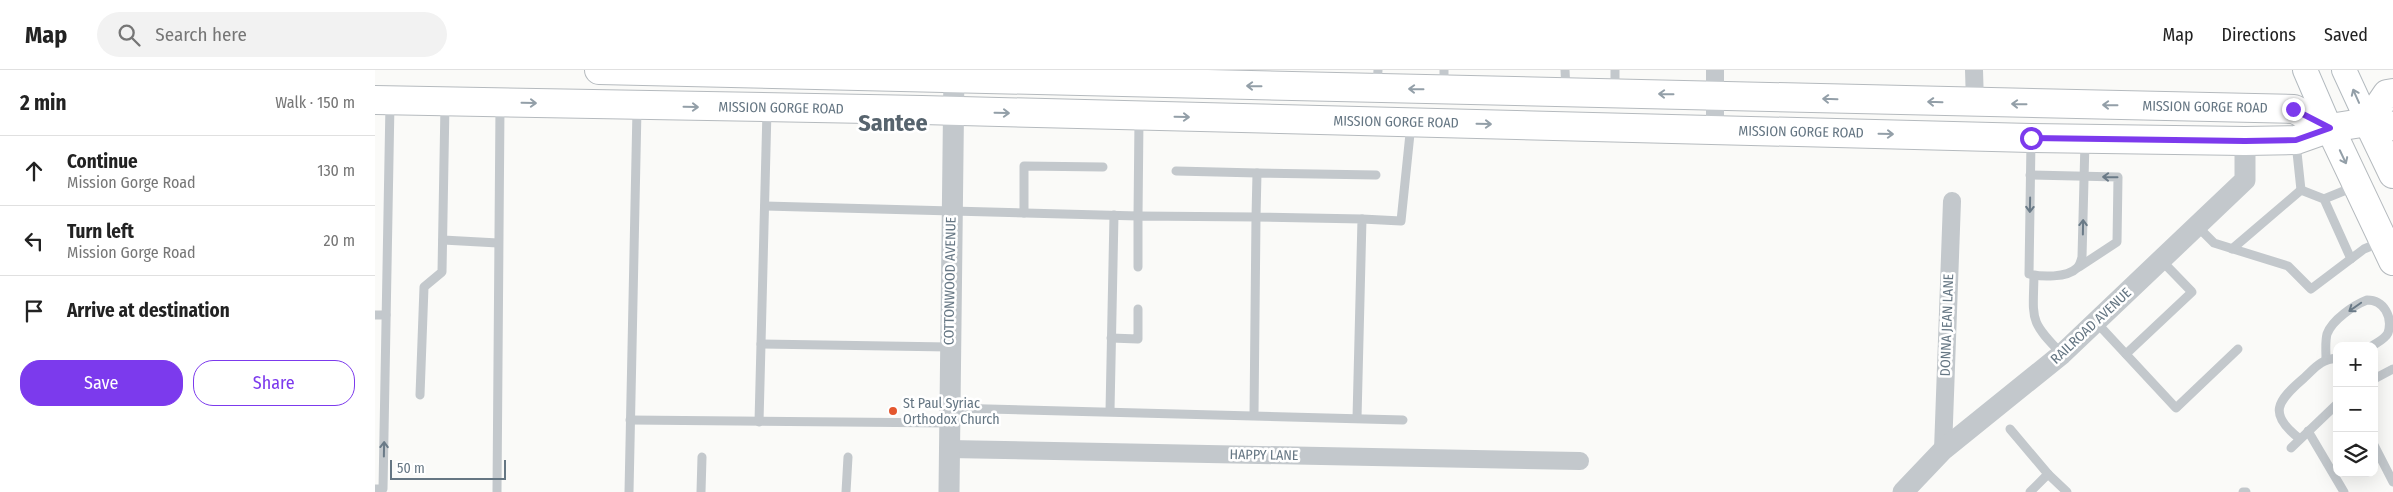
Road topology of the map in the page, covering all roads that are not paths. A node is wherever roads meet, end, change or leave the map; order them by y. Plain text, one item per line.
1 (599, 70) edge
2 (1974, 70) edge
3 (2305, 70) edge
4 (2344, 70) edge
5 (953, 75) edge
6 (1054, 76) edge
7 (1089, 76) edge
8 (1204, 77) edge
9 (1377, 79) edge
10 (1444, 80) edge
11 (1565, 81) edge
12 (1615, 82) edge
13 (1715, 82) edge
14 (2393, 93) edge
15 (383, 100) edge
16 (445, 102) junction
17 (500, 103) junction
18 (1975, 103) junction
19 (637, 106) junction
20 (767, 108) junction
21 (953, 112) junction
22 (1139, 116) junction
23 (1412, 123) junction
24 (2380, 124) edge
25 (2330, 128) junction
26 (1715, 130) junction
27 (2031, 138) junction
28 (2085, 139) junction
29 (2296, 140) junction
30 (2245, 141) junction
31 (1103, 167) dead end
32 (1176, 171) dead end
33 (1257, 173) junction
34 (2393, 174) edge
35 (2030, 175) junction
36 (1376, 176) dead end
37 (2084, 176) junction
38 (2357, 186) junction
39 (2301, 190) junction
40 (2324, 199) junction
41 (1952, 201) dead end
42 (765, 206) junction
43 (951, 210) junction
44 (1024, 213) junction
45 (1114, 215) junction
46 (1138, 216) junction
47 (1257, 217) junction
48 (1361, 219) junction
49 (2197, 225) junction
50 (443, 240) junction
51 (498, 242) junction
52 (2232, 249) junction
53 (2388, 251) edge
54 (2351, 258) junction
55 (2161, 260) junction
56 (1138, 267) dead end
57 (2079, 267) junction
58 (2034, 276) junction
59 (1139, 309) dead end
60 (375, 315) edge
61 (386, 316) junction
62 (2096, 322) junction
63 (1111, 338) junction
64 (2378, 342) edge
65 (761, 344) junction
66 (949, 347) junction
67 (2238, 349) dead end
68 (2062, 354) junction
69 (2125, 354) junction
70 (2333, 358) edge
71 (2326, 359) junction
72 (2393, 369) edge
73 (2378, 377) edge
74 (420, 395) dead end
75 (2333, 408) edge
76 (1110, 411) junction
77 (1254, 415) junction
78 (949, 416) junction
79 (1357, 418) junction
80 (630, 420) junction
81 (1403, 420) dead end
82 (759, 422) junction
83 (2010, 429) dead end
84 (2308, 431) junction
85 (2300, 439) junction
86 (949, 448) junction
87 (2291, 448) dead end
88 (1943, 450) junction
89 (2378, 453) edge
90 (848, 456) dead end
91 (702, 457) dead end
92 (1580, 461) dead end
93 (2047, 474) junction
94 (2393, 482) edge
95 (381, 490) edge
96 (497, 492) edge
97 (629, 492) edge
98 (701, 492) edge
99 (846, 492) edge
100 (949, 492) edge
101 (1903, 492) edge
102 (2029, 492) edge
103 (2067, 492) edge
104 (2344, 492) edge

1 - 5 main road, MISSION GORGE ROAD
2 - 18 street
3 - 25 main road
24 -> 4 main road
5 - 6 main road, MISSION GORGE ROAD
5 - 21 street, COTTONWOOD AVENUE
6 - 7 main road, MISSION GORGE ROAD
7 - 8 main road, MISSION GORGE ROAD
9 -> 8 main road, MISSION GORGE ROAD
10 -> 9 main road, MISSION GORGE ROAD
10 - 11 main road, MISSION GORGE ROAD
11 - 12 main road, MISSION GORGE ROAD
13 -> 12 main road, MISSION GORGE ROAD
18 -> 13 main road, MISSION GORGE ROAD
13 - 26 street
14 - 24 main road
15 - 16 main road, MISSION GORGE ROAD
15 - 61 lane
16 - 17 main road, MISSION GORGE ROAD
16 - 50 lane
17 -> 19 main road, MISSION GORGE ROAD
17 - 51 lane
25 -> 18 main road, MISSION GORGE ROAD
19 -> 20 main road, MISSION GORGE ROAD
19 - 80 lane
20 - 21 main road, MISSION GORGE ROAD
20 - 42 lane
21 -> 22 main road, MISSION GORGE ROAD
21 - 43 street, COTTONWOOD AVENUE
22 -> 23 main road, MISSION GORGE ROAD
22 - 46 lane
23 -> 26 main road, MISSION GORGE ROAD
23 - 48 lane
24 - 25 main road
24 - 34 main road
25 - 29 main road, MISSION GORGE ROAD
25 -> 38 main road
26 -> 27 main road, MISSION GORGE ROAD
27 - 28 main road, MISSION GORGE ROAD
27 - 35 lane
28 - 30 main road, MISSION GORGE ROAD
28 - 37 lane
29 - 30 main road, MISSION GORGE ROAD
29 - 39 lane
30 - 49 street, RAILROAD AVENUE
31 - 44 lane
32 - 33 lane
33 - 36 lane
33 - 47 lane
35 - 37 lane
35 -> 58 lane
57 -> 37 lane
57 -> 37 lane
38 - 40 lane
38 - 53 main road
39 - 40 lane
39 - 52 lane
40 - 54 lane
41 - 88 street, DONNA JEAN LANE
42 - 43 lane
42 - 65 lane
43 - 44 lane
43 - 66 street, COTTONWOOD AVENUE
44 - 45 lane
45 - 46 lane
45 - 63 lane
46 - 47 lane
46 - 56 lane
47 - 48 lane
47 - 77 lane
48 - 79 lane
49 - 52 lane
49 - 55 street, RAILROAD AVENUE
50 - 51 lane
50 - 74 lane
51 - 96 lane
52 - 54 lane
53 - 54 lane
55 - 62 street, RAILROAD AVENUE
55 - 69 lane
57 - 58 lane
58 - 68 lane
59 - 63 lane
60 - 61 lane
95 -> 61 lane
62 - 68 street, RAILROAD AVENUE
62 - 69 lane
63 - 76 lane
64 -> 71 lane
65 - 66 lane
65 - 82 lane
66 - 78 street, COTTONWOOD AVENUE
67 - 69 lane
68 - 88 street, RAILROAD AVENUE
70 - 71 lane
71 - 85 lane
72 - 73 lane
75 - 84 lane
76 - 77 lane
76 - 78 lane
77 - 79 lane
78 - 82 lane
78 - 86 street, COTTONWOOD AVENUE
79 - 81 lane
80 - 82 lane
80 - 97 lane
83 - 93 lane
84 - 85 lane
84 - 104 lane
85 - 87 lane
86 - 92 street, HAPPY LANE
86 - 100 street, COTTONWOOD AVENUE
88 - 101 street, RAILROAD AVENUE
89 - 94 lane
90 - 99 lane
91 - 98 lane
93 - 102 lane
93 - 103 lane

